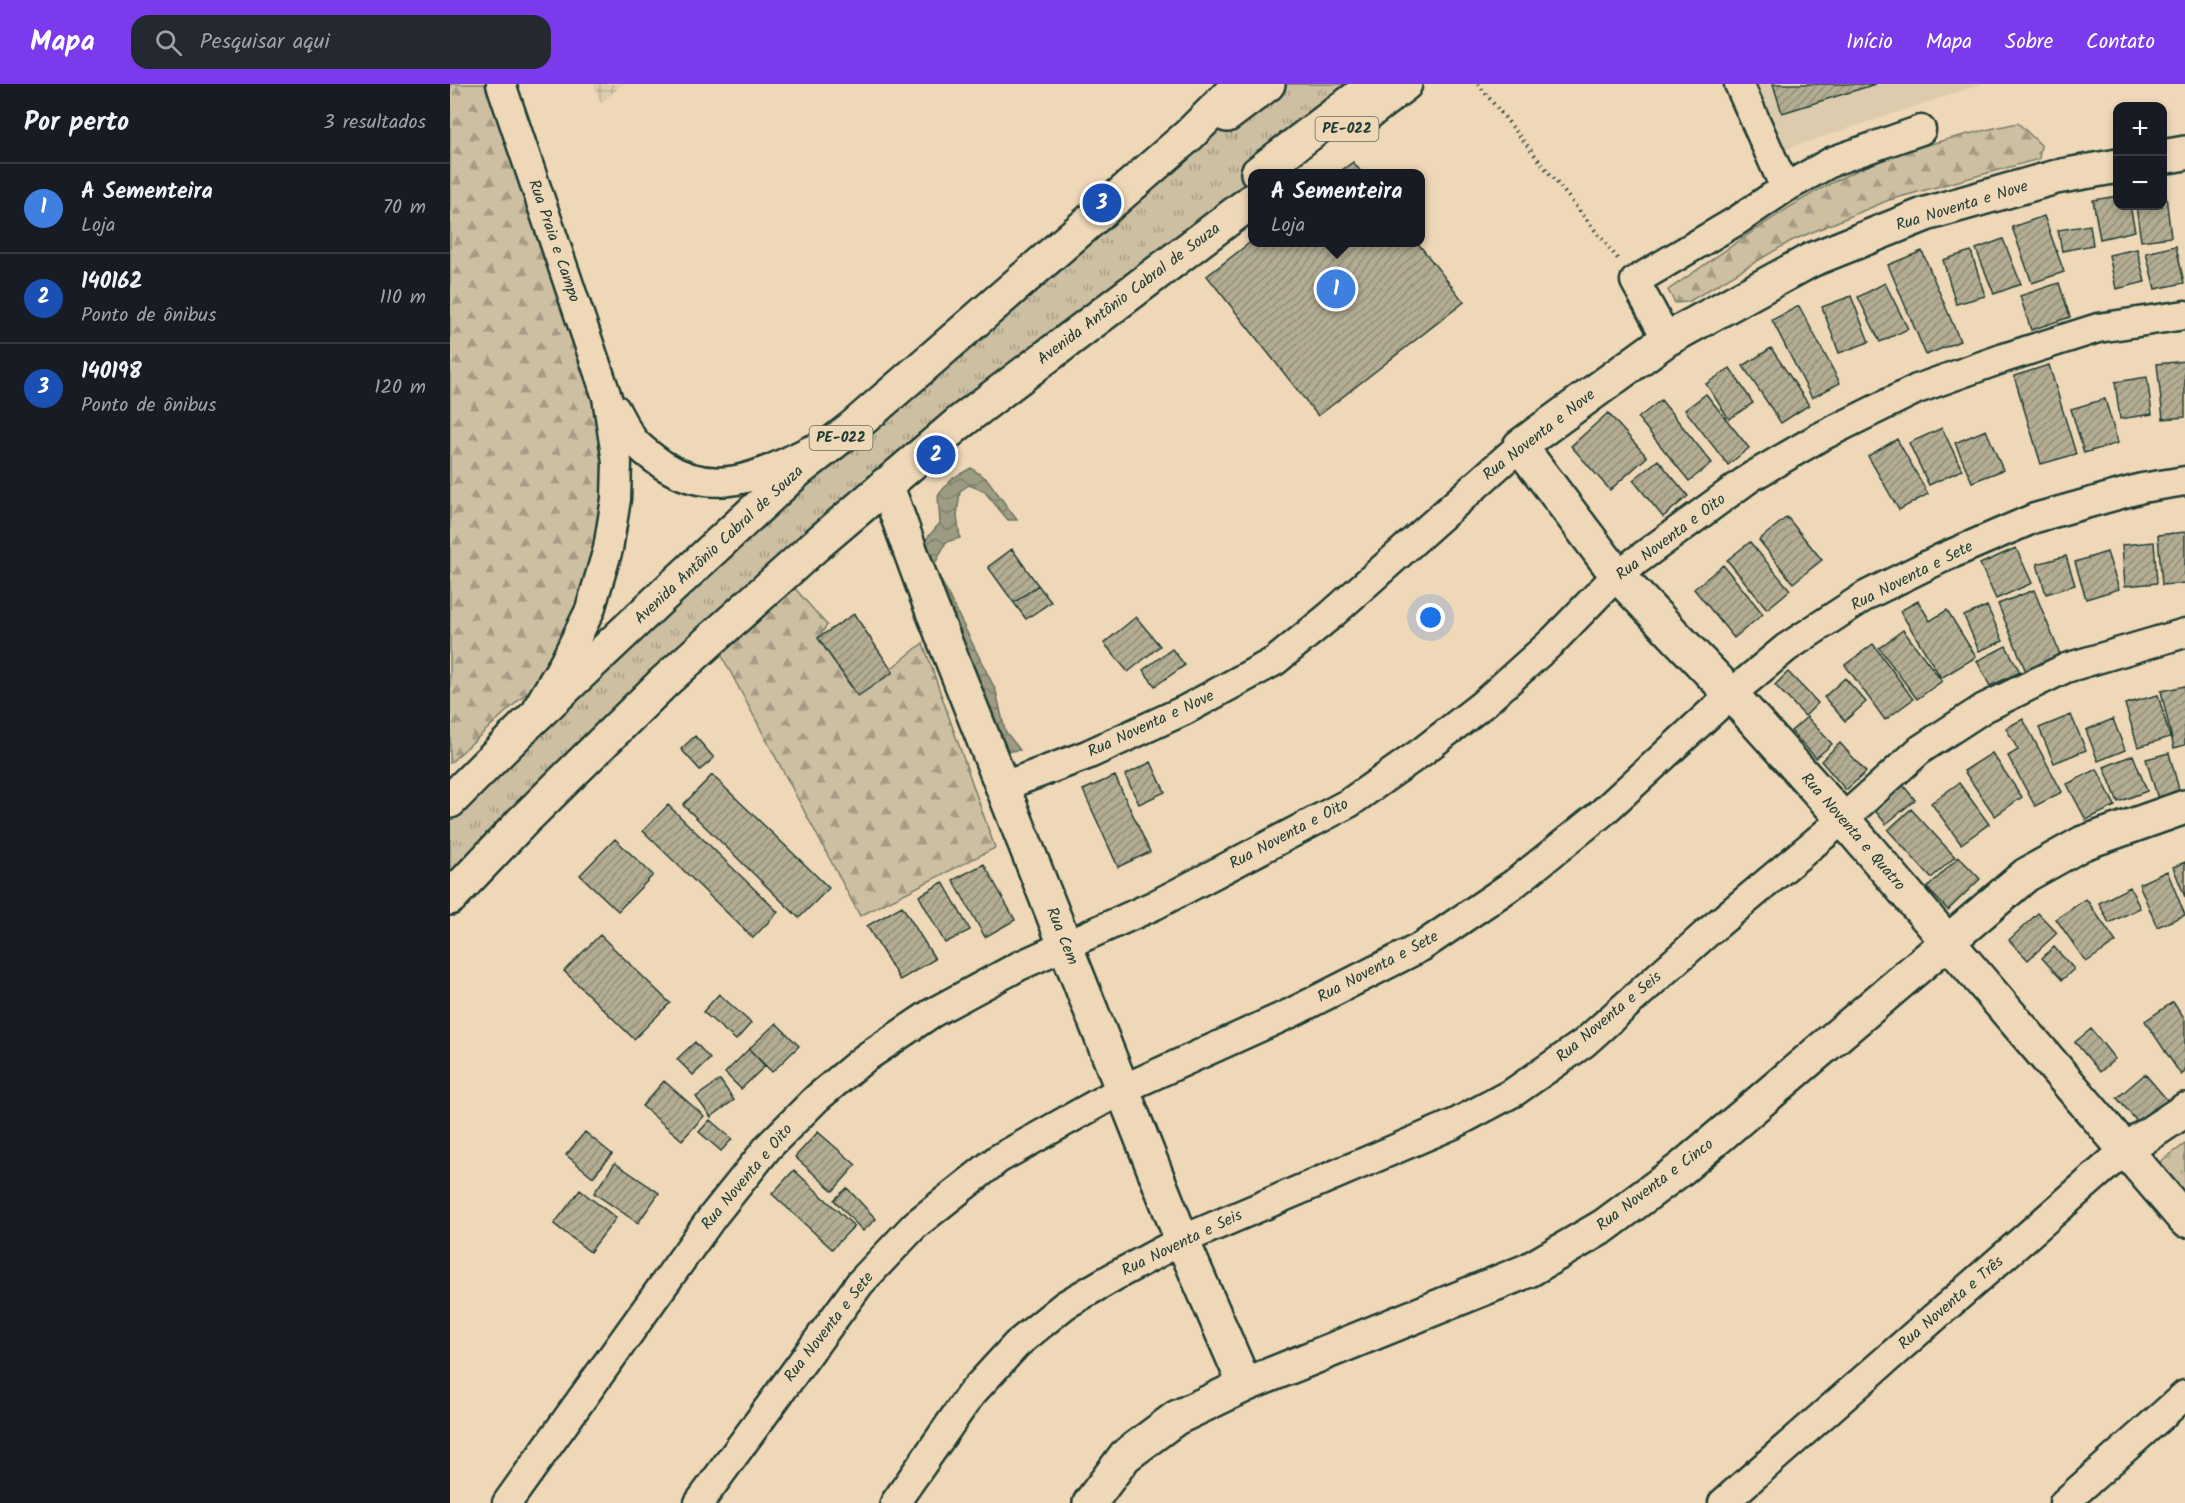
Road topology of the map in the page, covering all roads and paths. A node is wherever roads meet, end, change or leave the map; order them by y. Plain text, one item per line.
1 (501, 84) edge
2 (1240, 84) edge
3 (1268, 84) edge
4 (1375, 84) edge
5 (1405, 84) edge
6 (1478, 84) edge
7 (1739, 84) edge
8 (1921, 130) dead end
9 (1189, 135) junction
10 (2185, 153) edge
11 (2167, 156) edge
12 (2113, 167) edge
13 (1264, 169) edge
14 (1294, 169) edge
15 (1248, 181) edge
16 (1785, 188) junction
17 (1248, 204) edge
18 (1157, 274) junction
19 (1635, 281) junction
20 (2185, 315) edge
21 (1667, 339) junction
22 (607, 398) junction
23 (852, 428) junction
24 (1520, 446) junction
25 (2185, 481) edge
26 (886, 484) junction
27 (1617, 575) junction
28 (2185, 633) edge
29 (1731, 694) junction
30 (527, 724) junction
31 (1004, 786) junction
32 (450, 801) edge
33 (2185, 807) edge
34 (1843, 819) junction
35 (450, 898) edge
36 (1946, 941) junction
37 (1066, 945) junction
38 (1123, 1089) junction
39 (2185, 1110) edge
40 (2125, 1150) junction
41 (2185, 1220) edge
42 (1182, 1240) junction
43 (1245, 1385) junction
44 (2185, 1395) edge
45 (507, 1503) edge
46 (699, 1503) edge
47 (895, 1503) edge
48 (1090, 1503) edge
49 (1723, 1503) edge
50 (2064, 1503) edge

1 - 22 street, Rua Praia e Campo
2 - 9 main road, Avenida Antônio Cabral de Souza / PE-022
3 - 9 main road
4 - 13 main road
5 - 14 main road, PE-022
6 - 19 path
7 - 16 street
8 - 16 street
9 - 23 main road, Avenida Antônio Cabral de Souza / PE-022
10 - 11 main road
12 - 21 main road, Rua Noventa e Nove
15 - 18 main road
16 - 19 street
17 - 18 main road, Avenida Antônio Cabral de Souza
18 - 26 main road, Avenida Antônio Cabral de Souza
19 - 21 street
20 - 27 street, Rua Noventa e Oito
21 - 24 main road, Rua Noventa e Nove
22 - 23 street, Rua Praia e Campo
22 - 30 street, Rua Praia e Campo
23 - 30 main road, Avenida Antônio Cabral de Souza / PE-022
24 - 27 main road, Rua Noventa e Quatro
24 - 31 street, Rua Noventa e Nove
25 - 29 street, Rua Noventa e Sete
26 - 31 main road, Rua Cem
26 - 35 main road, Avenida Antônio Cabral de Souza
27 - 29 main road, Rua Noventa e Quatro
27 - 37 street, Rua Noventa e Oito
28 - 34 street, Rua Noventa e Seis
29 - 34 main road, Rua Noventa e Quatro
29 - 38 street, Rua Noventa e Sete
30 - 32 main road, Avenida Antônio Cabral de Souza / PE-022
31 - 37 main road, Rua Cem
33 - 36 main road, Rua Noventa e Cinco
34 - 36 main road, Rua Noventa e Quatro
34 - 42 street, Rua Noventa e Seis
36 - 40 main road, Rua Noventa e Quatro
36 - 43 main road, Rua Noventa e Cinco
37 - 38 main road, Rua Cem
37 - 45 street, Rua Noventa e Oito
38 - 42 main road, Rua Cem
38 - 46 street, Rua Noventa e Sete
39 - 40 main road, Rua Noventa e Três
40 - 41 main road, Rua Noventa e Quatro
40 - 49 street, Rua Noventa e Três
42 - 43 main road, Rua Cem
42 - 47 street, Rua Noventa e Seis
43 - 48 main road, Rua Noventa e Cinco
44 - 50 street

